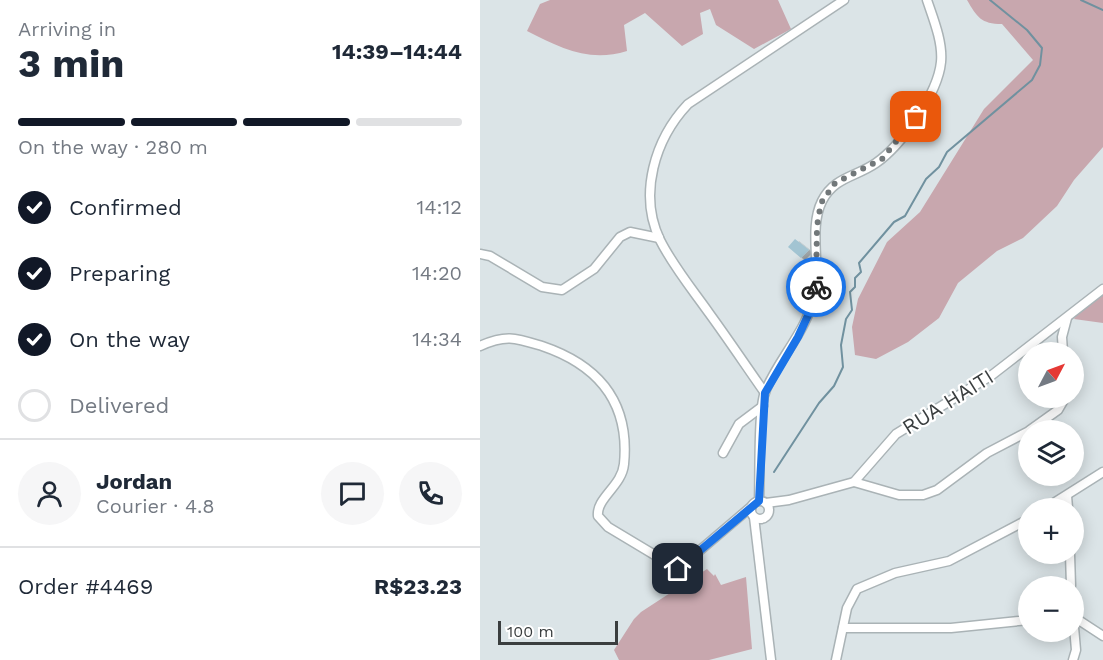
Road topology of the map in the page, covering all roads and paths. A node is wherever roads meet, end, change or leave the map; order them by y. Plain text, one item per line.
1 (844, 0) edge
2 (927, 0) edge
3 (659, 238) junction
4 (480, 254) edge
5 (1103, 289) edge
6 (1067, 318) junction
7 (1062, 342) edge
8 (480, 346) edge
9 (765, 393) junction
10 (763, 406) junction
11 (1059, 408) edge
12 (1044, 420) edge
13 (1018, 437) edge
14 (723, 453) dead end
15 (1103, 472) edge
16 (854, 482) junction
17 (1067, 495) junction
18 (1062, 498) edge
19 (1067, 498) edge
20 (789, 500) junction
21 (759, 503) junction
22 (754, 517) junction
23 (766, 517) junction
24 (1018, 525) edge
25 (759, 544) junction
26 (1018, 621) edge
27 (1084, 623) edge
28 (843, 628) junction
29 (1103, 636) edge
30 (1075, 642) edge
31 (771, 660) edge
32 (836, 660) edge
33 (1073, 660) edge

1 - 3 street
2 - 9 street
3 - 4 street
3 - 9 street
5 - 6 street, RUA HAITI
6 - 7 street
6 - 16 street, RUA HAITI
8 - 21 street
9 - 10 street
10 - 14 street
10 - 21 street
11 - 12 street
13 - 16 street
15 - 17 street
16 - 20 street
17 - 18 street
17 - 19 street
20 - 21 street
20 - 23 street
21 - 22 street
21 - 23 street
22 - 23 street
22 - 25 street
23 - 25 street
24 - 28 street
25 - 31 street
26 - 28 street
27 - 29 street
28 - 32 street
30 - 33 street

